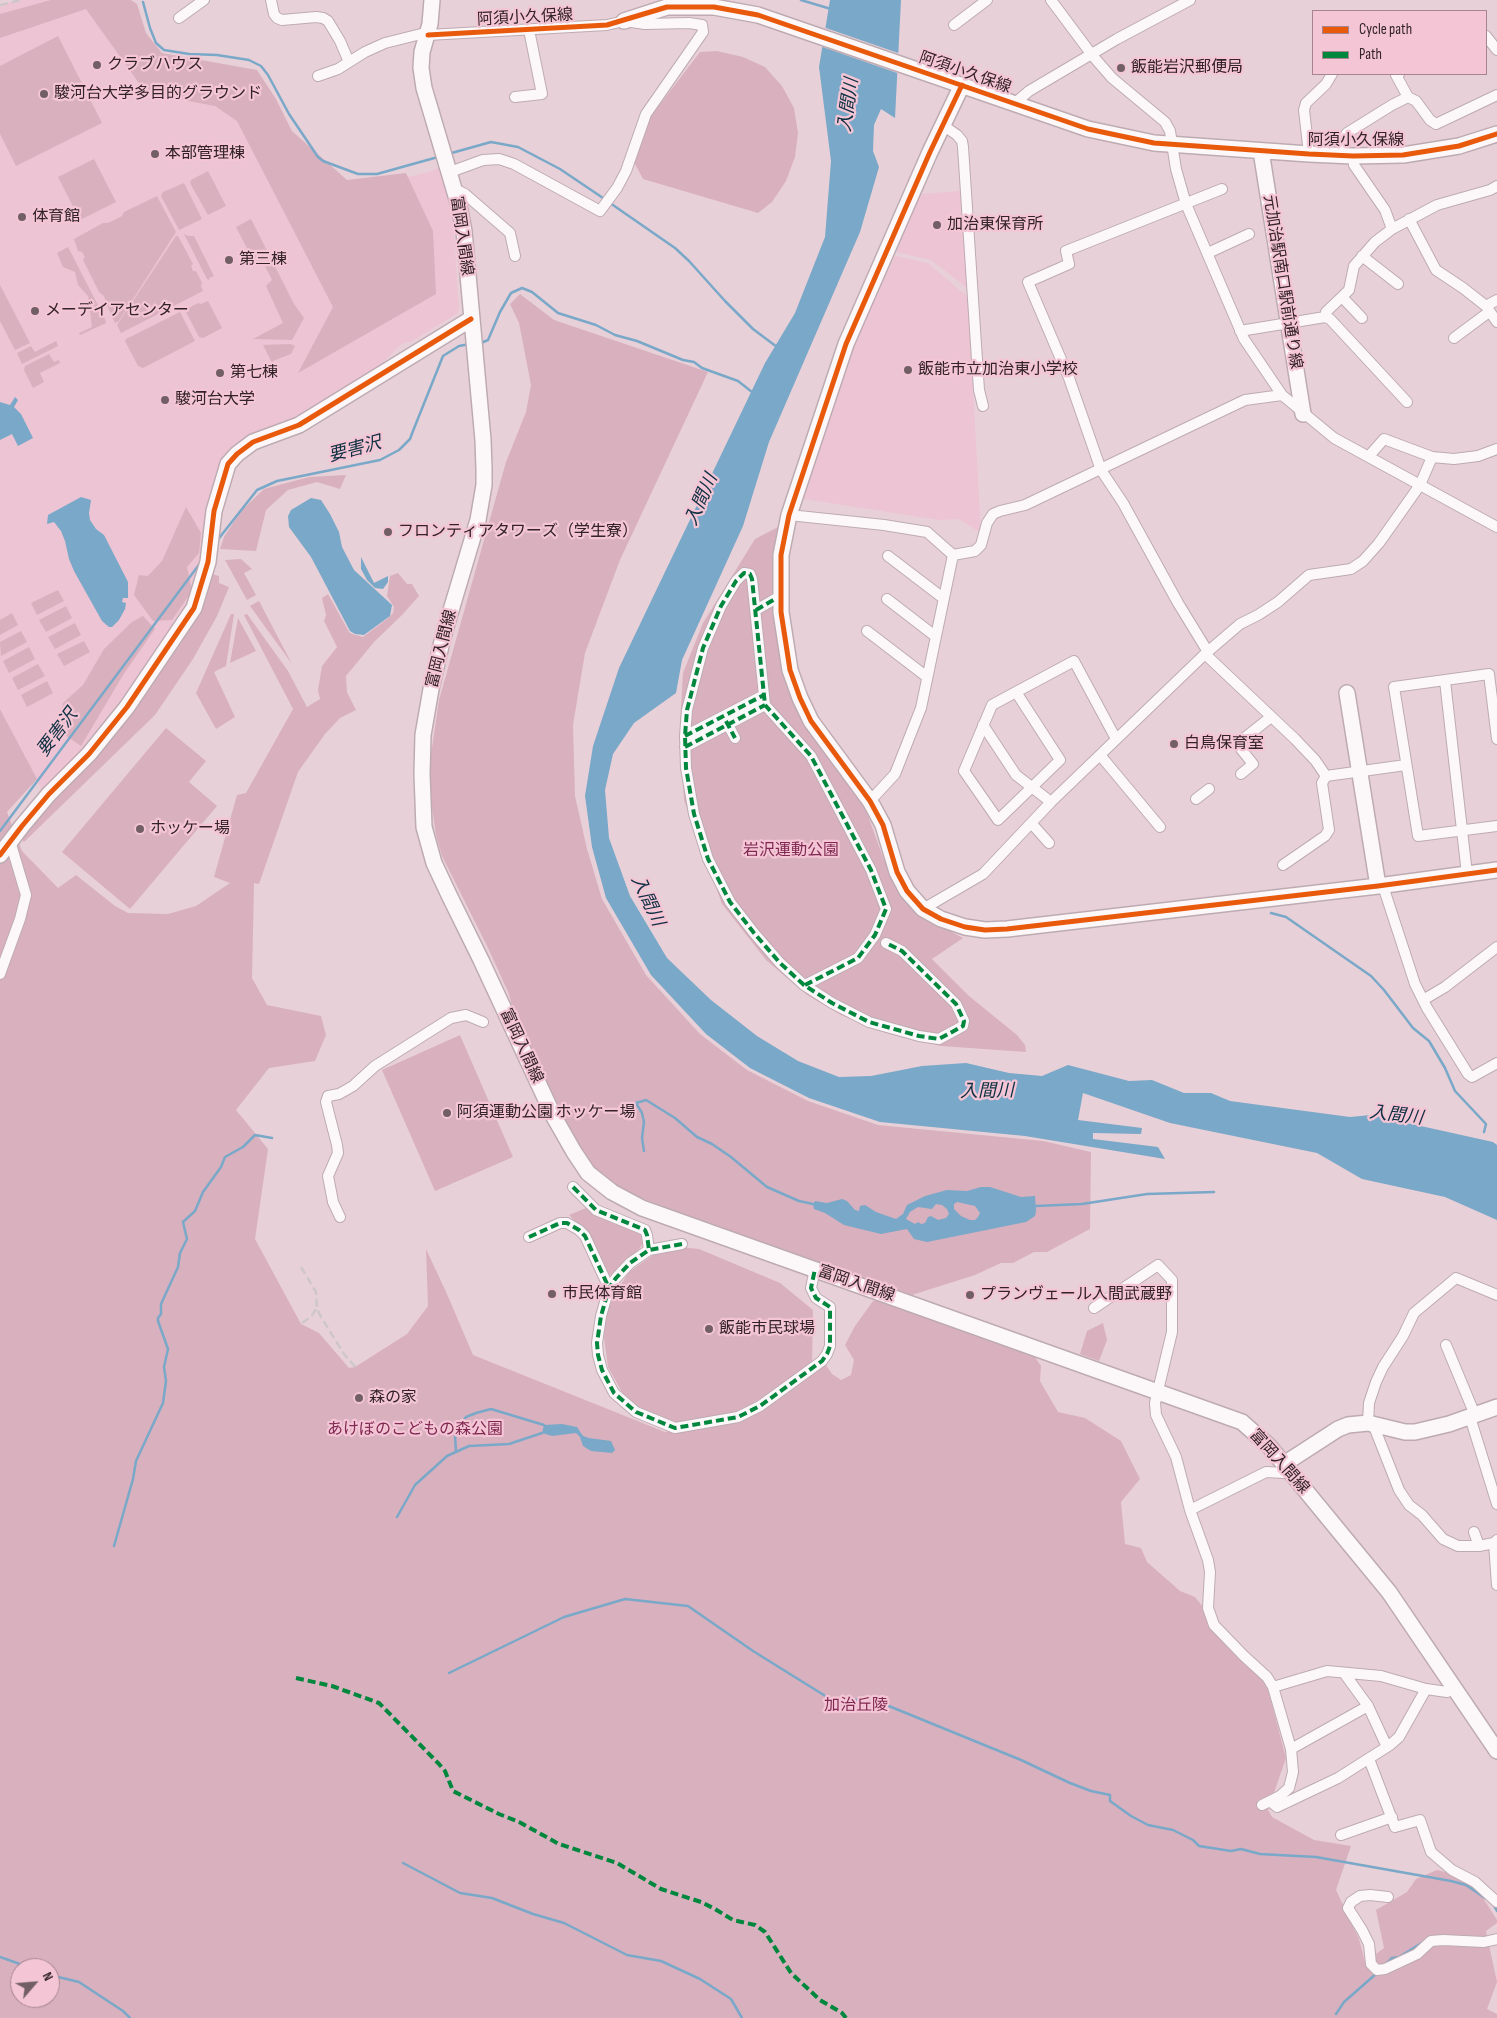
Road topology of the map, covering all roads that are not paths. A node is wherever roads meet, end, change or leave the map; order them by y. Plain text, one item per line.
1 (204, 0) edge
2 (271, 0) edge
3 (432, 0) edge
4 (987, 0) edge
5 (1051, 0) edge
6 (1188, 1) edge
7 (693, 3) edge
8 (179, 18) dead end
9 (624, 21) junction
10 (954, 25) dead end
11 (529, 30) junction
12 (428, 34) junction
13 (1487, 37) edge
14 (1497, 50) edge
15 (1092, 55) junction
16 (348, 62) junction
17 (1331, 75) edge
18 (1396, 75) edge
19 (318, 76) dead end
20 (962, 85) junction
21 (1497, 95) edge
22 (515, 97) dead end
23 (1408, 97) junction
24 (1016, 103) junction
25 (944, 126) junction
26 (1497, 134) edge
27 (1173, 145) junction
28 (1261, 151) junction
29 (1309, 154) junction
30 (1347, 156) junction
31 (448, 169) junction
32 (1497, 186) edge
33 (455, 189) junction
34 (1222, 189) dead end
35 (1186, 204) junction
36 (1409, 219) junction
37 (1392, 229) junction
38 (1249, 234) dead end
39 (1208, 253) junction
40 (515, 256) dead end
41 (1362, 256) junction
42 (1398, 284) dead end
43 (1342, 296) junction
44 (1497, 300) edge
45 (1487, 309) junction
46 (1325, 317) junction
47 (1362, 318) dead end
48 (471, 319) junction
49 (1497, 322) edge
50 (1289, 323) junction
51 (1240, 331) junction
52 (1454, 338) dead end
53 (1282, 395) junction
54 (1407, 402) dead end
55 (983, 406) dead end
56 (1303, 414) junction
57 (1497, 449) edge
58 (1369, 456) junction
59 (1432, 457) junction
60 (1101, 470) junction
61 (1420, 485) junction
62 (789, 515) junction
63 (1497, 527) edge
64 (953, 555) junction
65 (888, 556) dead end
66 (943, 598) junction
67 (775, 599) dead end
68 (888, 599) dead end
69 (756, 610) junction
70 (867, 631) dead end
71 (935, 636) junction
72 (1206, 653) junction
73 (1493, 672) edge
74 (927, 677) junction
75 (1445, 680) junction
76 (1016, 692) junction
77 (1347, 693) dead end
78 (764, 700) junction
79 (1271, 717) junction
80 (726, 720) junction
81 (983, 725) junction
82 (685, 736) junction
83 (735, 738) dead end
84 (1116, 739) junction
85 (1497, 739) edge
86 (685, 747) junction
87 (1100, 755) junction
88 (1406, 765) junction
89 (1360, 772) junction
90 (1241, 774) dead end
91 (1326, 776) junction
92 (1032, 787) junction
93 (1209, 789) dead end
94 (1196, 799) dead end
95 (870, 801) junction
96 (1051, 802) junction
97 (1032, 824) junction
98 (1160, 826) dead end
99 (1497, 826) edge
100 (1462, 830) junction
101 (10, 841) junction
102 (1049, 843) dead end
103 (0, 855) edge
104 (1283, 865) dead end
105 (1497, 870) edge
106 (1467, 874) junction
107 (1380, 886) junction
108 (923, 909) junction
109 (880, 938) junction
110 (1497, 947) edge
111 (0, 974) edge
112 (805, 985) junction
113 (1423, 1000) junction
114 (483, 1022) dead end
115 (1497, 1063) edge
116 (573, 1187) dead end
117 (340, 1217) dead end
118 (529, 1237) dead end
119 (682, 1244) dead end
120 (649, 1250) junction
121 (815, 1269) junction
122 (609, 1288) junction
123 (1497, 1295) edge
124 (1094, 1308) dead end
125 (1446, 1345) dead end
126 (1158, 1392) junction
127 (1497, 1407) edge
128 (1473, 1416) junction
129 (1371, 1424) junction
130 (1287, 1468) junction
131 (1497, 1504) edge
132 (1190, 1510) junction
133 (1474, 1532) dead end
134 (1496, 1542) edge
135 (1479, 1546) junction
136 (1497, 1585) edge
137 (1344, 1673) junction
138 (1273, 1687) junction
139 (1455, 1688) junction
140 (1426, 1689) junction
141 (1368, 1706) junction
142 (1387, 1747) junction
143 (1291, 1749) junction
144 (1497, 1751) edge
145 (1369, 1759) junction
146 (1392, 1817) junction
147 (1341, 1835) dead end
148 (1388, 1897) dead end
149 (1497, 1902) edge
150 (1497, 1939) edge

1 - 8 street
2 - 16 street
3 - 12 street, 富岡入間線
4 - 10 street
5 - 15 street
6 - 15 street
7 - 9 street, 阿須小久保線
7 - 20 street, 阿須小久保線
9 - 11 street, 阿須小久保線
9 - 31 street
11 - 12 street, 阿須小久保線
11 - 22 street
12 - 16 street, 阿須小久保線
12 - 31 street, 富岡入間線
13 - 14 street
15 - 24 street
15 - 27 street
16 - 19 street, 阿須小久保線
17 - 29 street
18 - 23 street
20 - 24 street, 阿須小久保線
20 - 25 street
21 - 23 street
23 - 30 street
24 - 27 street, 阿須小久保線
25 - 55 street
25 - 62 street
26 - 30 street, 阿須小久保線
27 - 28 street, 阿須小久保線
27 - 35 street
28 - 29 street, 阿須小久保線
28 - 50 street, 元加治駅南口駅前通り線
29 - 30 street, 阿須小久保線
30 - 37 street
31 - 33 street, 富岡入間線
32 - 36 street
33 - 40 street
33 - 48 street, 富岡入間線
34 - 35 street
35 - 39 street
35 - 60 street
36 - 37 street
36 - 45 street
37 - 41 street
38 - 39 street
39 - 51 street
41 - 42 street
41 - 43 street
43 - 46 street
43 - 47 street
44 - 45 street
45 - 49 street
45 - 52 street
46 - 50 street
46 - 54 street
48 - 101 street
48 - 121 street, 富岡入間線
50 - 51 street
50 - 56 street, 元加治駅南口駅前通り線
51 - 53 street
53 - 56 street
53 - 60 street
56 - 58 street
57 - 59 street
58 - 59 street
58 - 61 street
59 - 61 street
60 - 64 street
60 - 72 street
61 - 63 street
61 - 72 street
62 - 64 street
62 - 95 street
64 - 66 street
65 - 66 street
66 - 71 street
67 - 69 street
68 - 71 street
69 - 78 street
69 - 82 street
70 - 74 street
71 - 74 street
72 - 79 street
72 - 84 street
73 - 75 street
73 - 85 street
74 - 95 street
75 - 88 street
75 - 100 street
76 - 81 street
76 - 84 street
76 - 92 street
77 - 89 street
78 - 80 street
78 - 109 street
79 - 90 street
79 - 91 street
80 - 82 street
80 - 83 street
80 - 86 street
81 - 92 street
81 - 92 street
82 - 86 street
84 - 87 street
86 - 112 street
87 - 96 street
87 - 98 street
88 - 89 street
88 - 100 street
89 - 91 street
89 - 107 street
91 - 104 street
92 - 96 street
93 - 94 street
95 - 108 street
96 - 97 street
97 - 102 street
97 - 108 street
99 - 100 street
100 - 106 street
101 - 103 street
101 - 111 street
105 - 106 street
106 - 107 street
107 - 108 street
107 - 113 street
109 - 112 street
109 - 112 street
110 - 113 street
113 - 115 street
114 - 117 street
116 - 120 street
118 - 122 street
119 - 120 street
120 - 122 street
121 - 122 street
121 - 126 street, 富岡入間線
123 - 129 street
124 - 126 street
125 - 128 street
126 - 130 street, 富岡入間線
126 - 132 street
127 - 128 street
128 - 129 street
128 - 131 street
129 - 130 street
129 - 135 street
130 - 132 street
130 - 139 street, 富岡入間線
132 - 138 street
133 - 135 street
134 - 135 street
134 - 136 street
137 - 138 street
137 - 140 street
137 - 141 street
138 - 143 street
139 - 140 street
139 - 144 street, 富岡入間線
140 - 142 street
141 - 142 street
141 - 143 street
142 - 145 street
143 - 145 street
145 - 146 street
146 - 147 street
146 - 149 street
148 - 150 street

